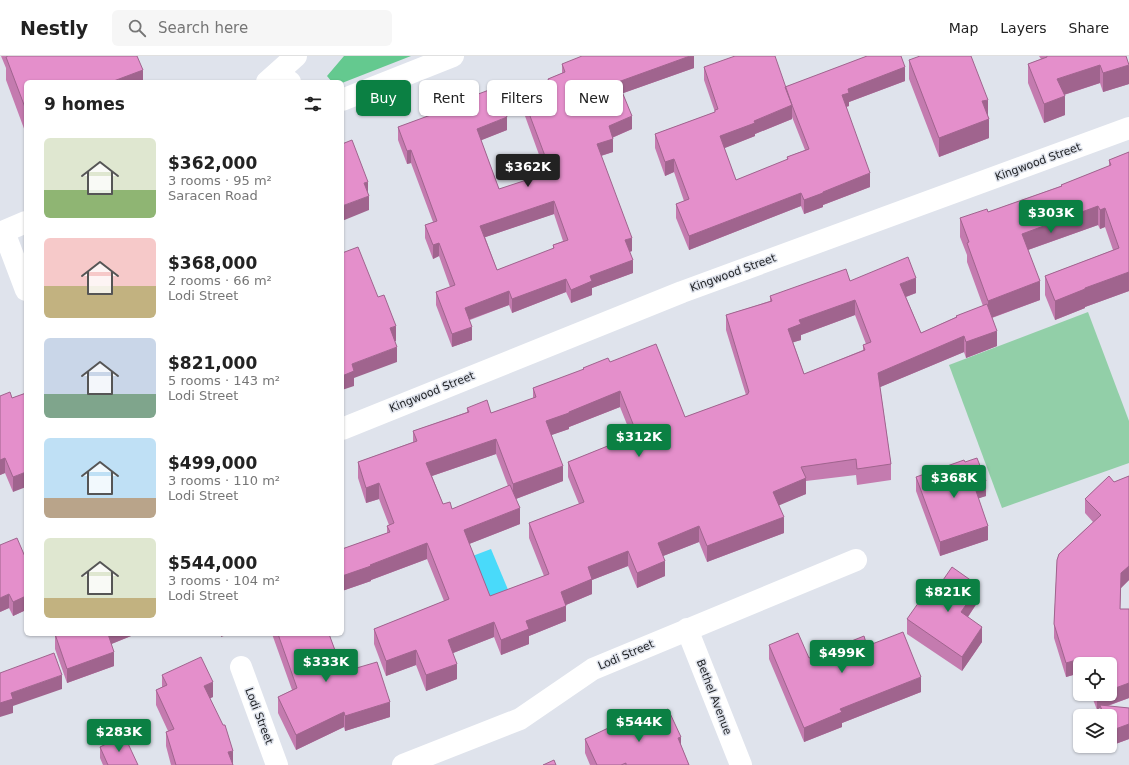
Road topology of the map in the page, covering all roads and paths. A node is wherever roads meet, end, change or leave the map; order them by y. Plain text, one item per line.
1 (296, 56) edge
2 (453, 56) edge
3 (278, 79) edge
4 (344, 99) edge
5 (1129, 128) edge
6 (24, 223) edge
7 (2, 232) edge
8 (24, 285) edge
9 (344, 428) edge
10 (856, 560) dead end
11 (687, 629) junction
12 (240, 667) dead end
13 (278, 765) edge
14 (403, 765) edge
15 (740, 765) edge

1 - 3 street
2 - 4 street
5 - 9 street, Kingwood Street
6 - 7 street
7 - 8 street
10 - 11 street, Lodi Street
11 - 14 street, Lodi Street
11 - 15 street, Bethel Avenue
12 - 13 street, Lodi Street

